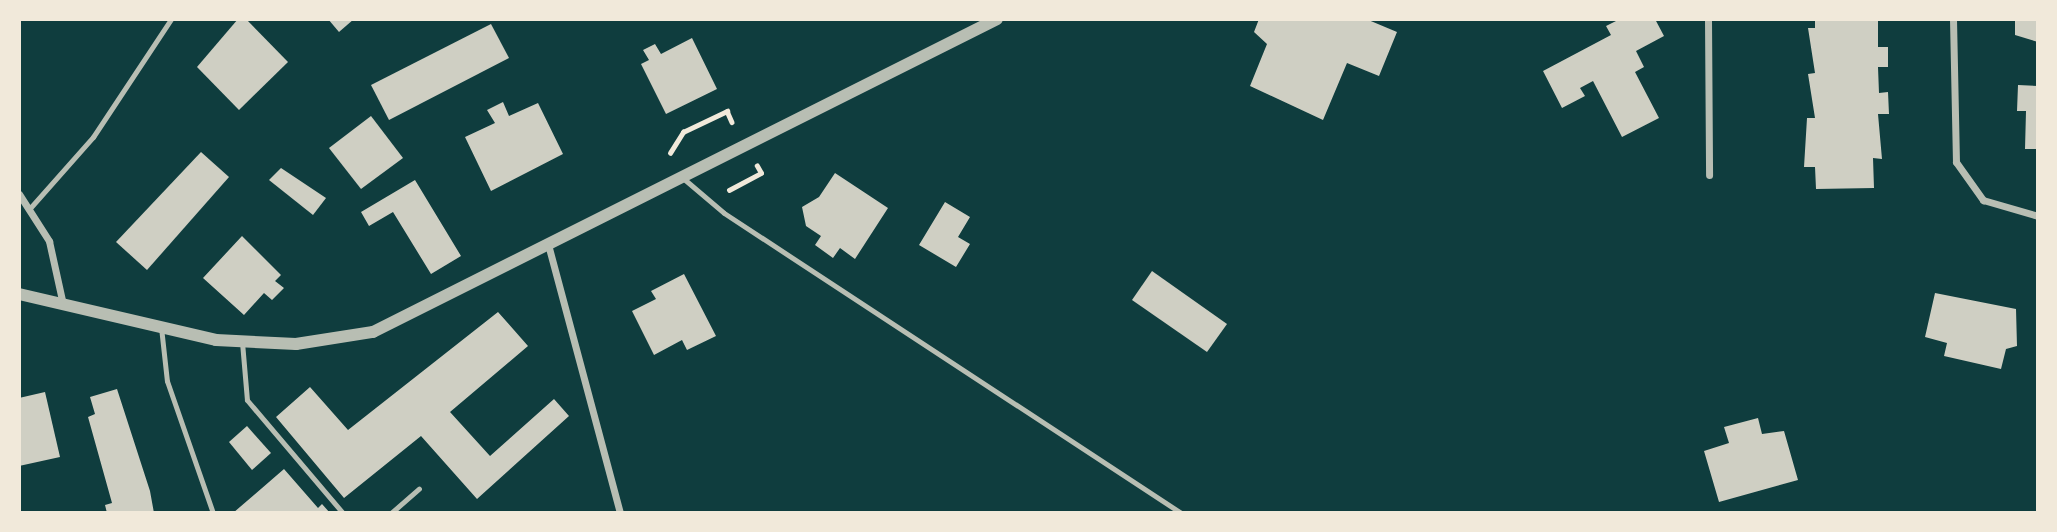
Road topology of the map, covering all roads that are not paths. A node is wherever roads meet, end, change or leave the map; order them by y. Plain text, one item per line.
1 (171, 19) edge
2 (997, 19) edge
3 (1708, 19) edge
4 (1953, 19) edge
5 (1709, 175) dead end
6 (684, 179) junction
7 (19, 194) edge
8 (31, 207) junction
9 (2038, 216) edge
10 (549, 248) junction
11 (19, 294) edge
12 (62, 300) junction
13 (161, 327) junction
14 (242, 342) junction
15 (419, 489) dead end
16 (213, 513) edge
17 (343, 513) edge
18 (391, 513) edge
19 (620, 513) edge
20 (1181, 513) edge

1 - 8 lane
2 - 6 street
3 - 5 street
4 - 9 street
6 - 10 street
6 - 20 lane
7 - 8 street
8 - 12 street
10 - 14 street
10 - 19 street
11 - 12 street
12 - 13 street
13 - 14 street
13 - 16 lane
14 - 17 lane
15 - 18 lane

